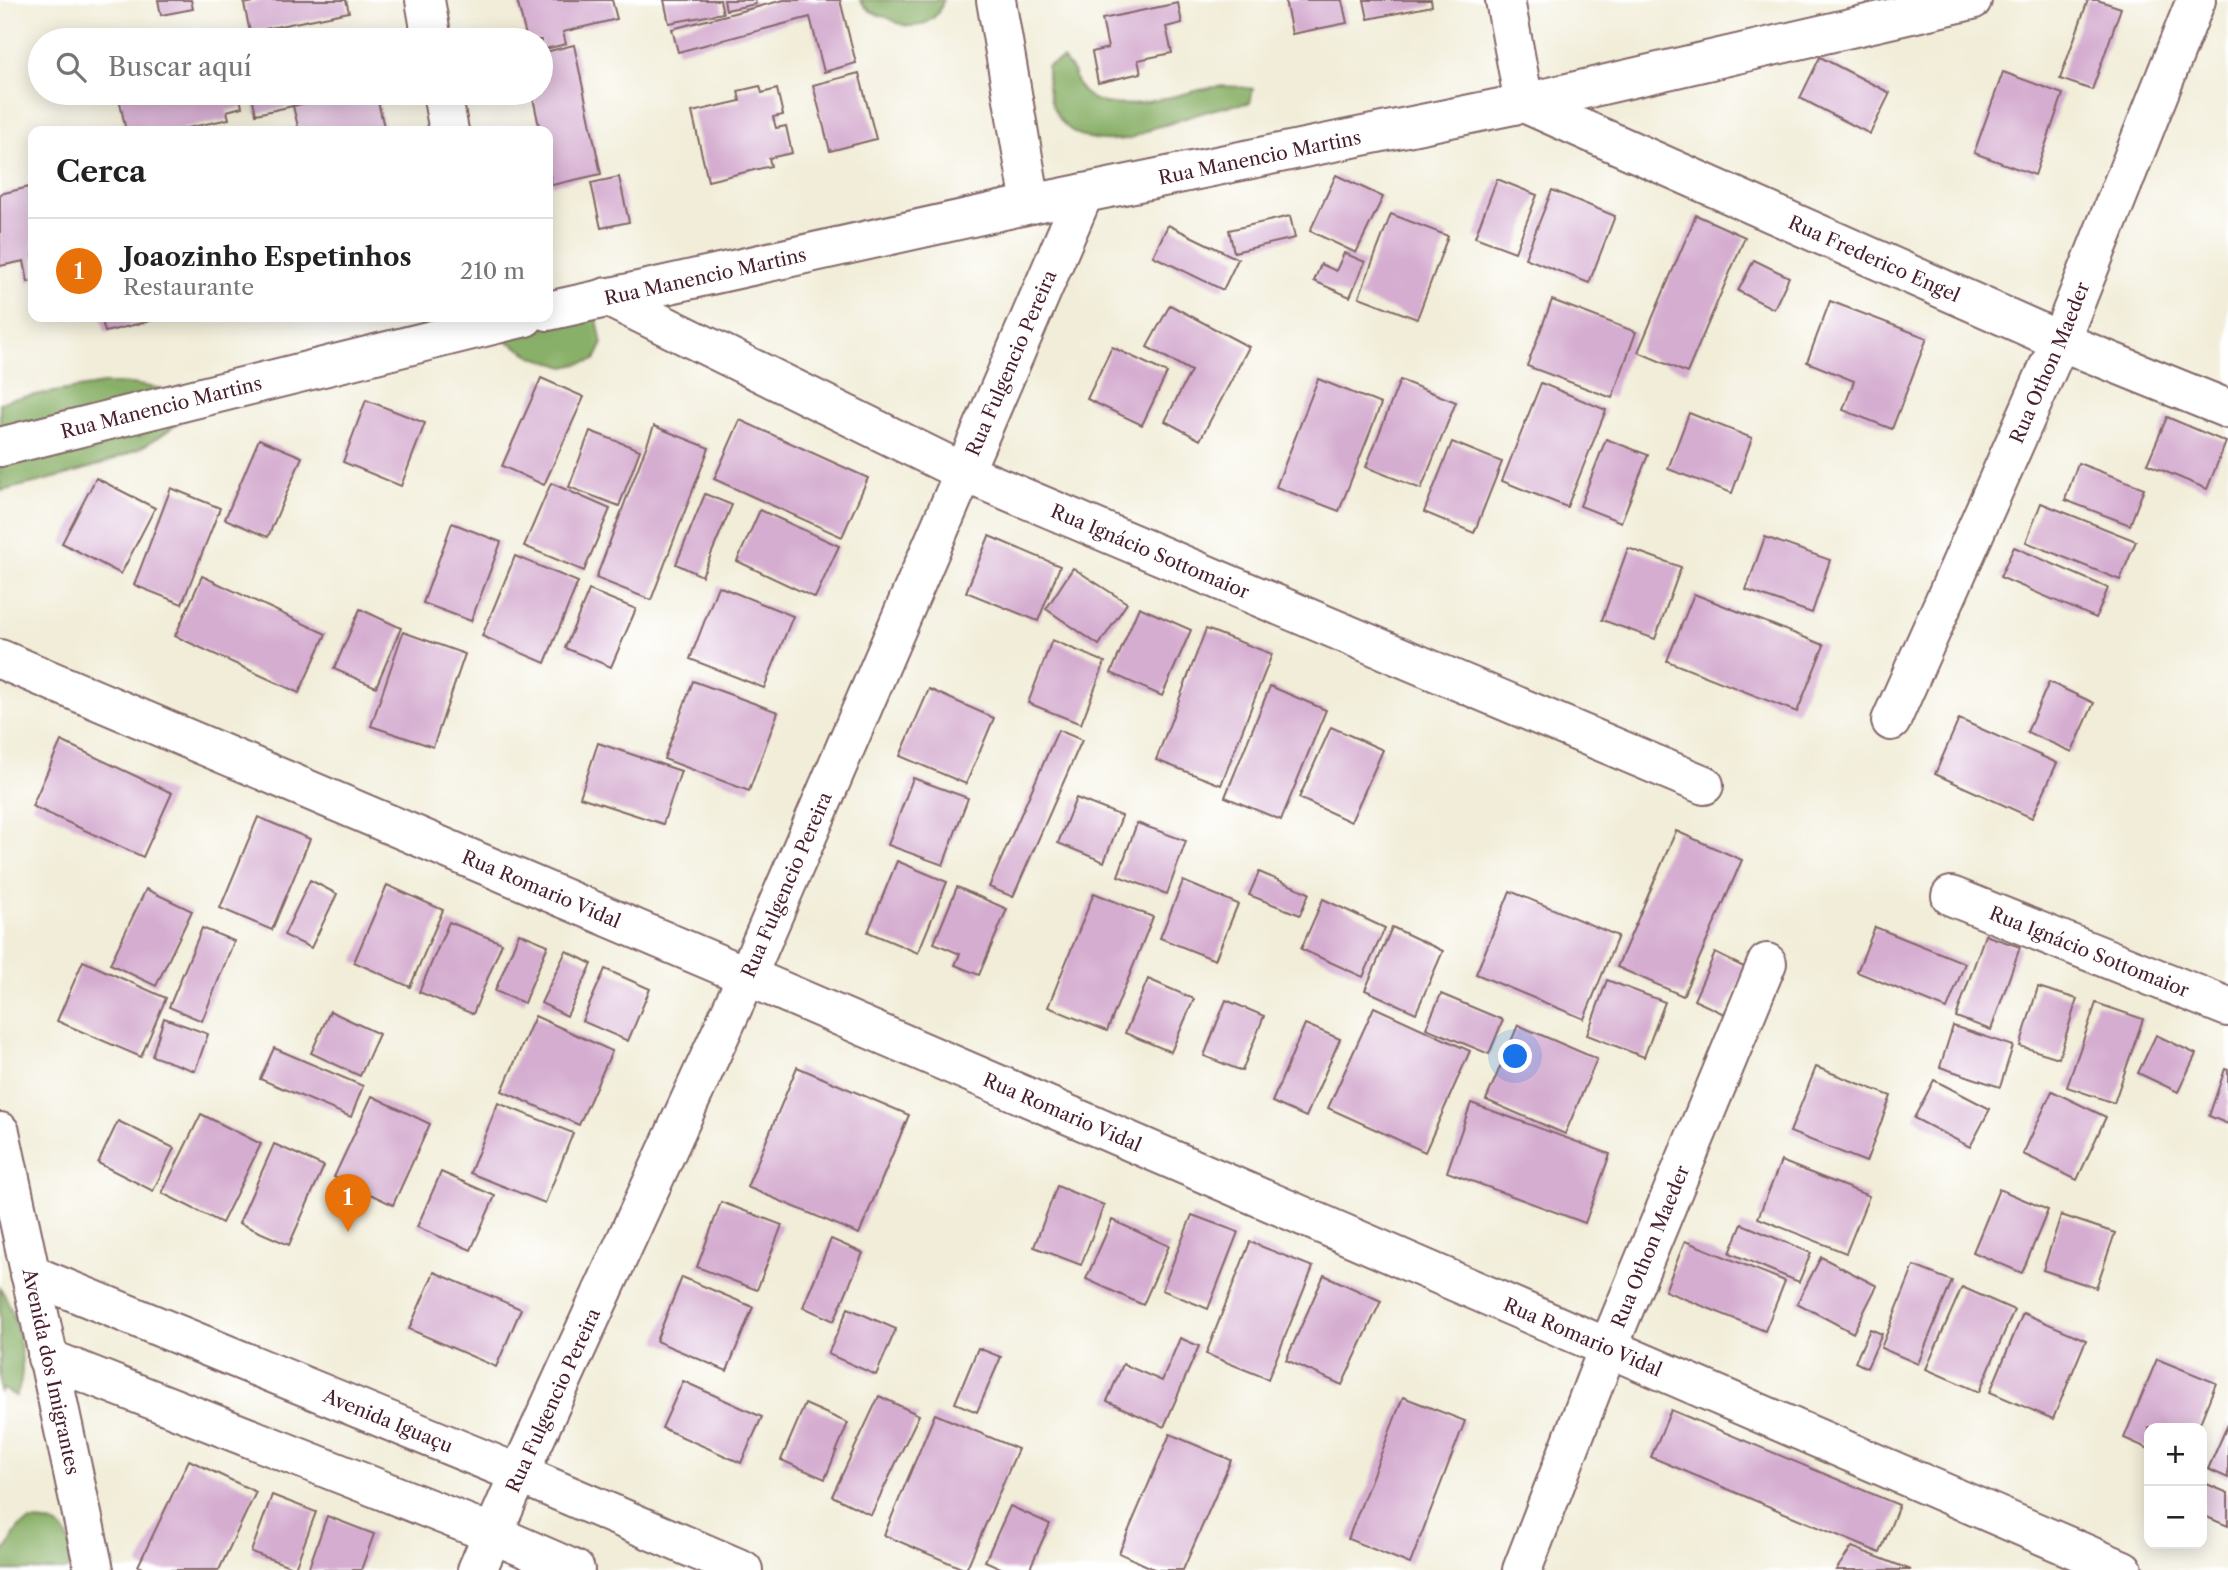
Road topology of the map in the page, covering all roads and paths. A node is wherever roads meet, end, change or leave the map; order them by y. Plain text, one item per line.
1 (425, 0) edge
2 (996, 0) edge
3 (1504, 0) edge
4 (1972, 0) edge
5 (2196, 0) edge
6 (430, 28) edge
7 (1524, 103) junction
8 (444, 105) edge
9 (448, 126) edge
10 (1084, 193) junction
11 (1031, 204) junction
12 (607, 297) junction
13 (553, 310) edge
14 (484, 322) edge
15 (2060, 341) junction
16 (2228, 409) edge
17 (0, 447) edge
18 (963, 472) junction
19 (0, 660) edge
20 (1891, 721) dead end
21 (1703, 785) dead end
22 (1951, 896) dead end
23 (1767, 963) dead end
24 (747, 976) junction
25 (2228, 1007) edge
26 (0, 1132) edge
27 (30, 1274) junction
28 (1608, 1348) junction
29 (47, 1359) junction
30 (519, 1474) junction
31 (493, 1534) junction
32 (94, 1570) edge
33 (477, 1570) edge
34 (575, 1570) edge
35 (743, 1570) edge
36 (1522, 1570) edge
37 (2123, 1570) edge

1 - 6 street
2 - 11 street
3 - 7 street
4 - 7 street, Rua Manencio Martins
5 - 15 street, Rua Othon Maeder
7 - 10 street, Rua Manencio Martins
7 - 15 street, Rua Frederico Engel
8 - 9 street
10 - 11 street, Rua Manencio Martins
10 - 18 street, Rua Fulgencio Pereira
11 - 12 street, Rua Manencio Martins
12 - 13 street, Rua Manencio Martins
12 - 18 street, Rua Ignácio Sottomaior
14 - 17 street, Rua Manencio Martins
15 - 16 street, Rua Frederico Engel
15 - 20 street, Rua Othon Maeder
18 - 21 street, Rua Ignácio Sottomaior
18 - 24 street, Rua Fulgencio Pereira
19 - 24 street, Rua Romario Vidal
22 - 25 street, Rua Ignácio Sottomaior
23 - 28 street, Rua Othon Maeder
24 - 28 street, Rua Romario Vidal
24 - 30 street, Rua Fulgencio Pereira
26 - 27 street, Avenida dos Imigrantes
27 - 29 street, Avenida dos Imigrantes
27 - 30 street, Avenida Iguaçu
28 - 36 street, Rua Othon Maeder
28 - 37 street, Rua Romario Vidal
29 - 31 street
29 - 32 street, Avenida dos Imigrantes
30 - 31 street, Rua Fulgencio Pereira
30 - 35 street, Avenida Iguaçu
31 - 33 street, Rua Fulgencio Pereira
31 - 34 street

